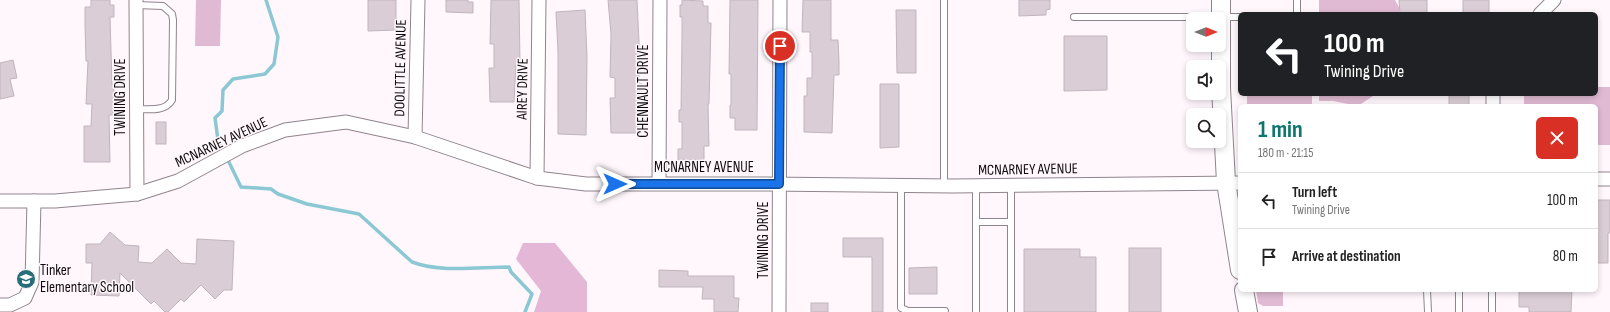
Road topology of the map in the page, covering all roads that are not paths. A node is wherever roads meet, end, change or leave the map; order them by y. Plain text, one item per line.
1 (418, 0) edge
2 (540, 0) edge
3 (660, 0) edge
4 (780, 0) edge
5 (944, 0) edge
6 (1297, 0) edge
7 (1554, 0) edge
8 (136, 2) edge
9 (1221, 8) edge
10 (1297, 12) edge
11 (1542, 12) edge
12 (1238, 16) edge
13 (1074, 17) dead end
14 (136, 109) junction
15 (415, 137) junction
16 (537, 178) junction
17 (1598, 179) edge
18 (1610, 179) edge
19 (659, 183) junction
20 (1233, 183) edge
21 (779, 184) junction
22 (901, 186) junction
23 (944, 186) junction
24 (976, 186) junction
25 (1011, 186) junction
26 (137, 194) junction
27 (0, 201) edge
28 (34, 201) junction
29 (976, 222) junction
30 (1011, 222) junction
31 (1238, 245) edge
32 (1244, 292) edge
33 (1428, 292) edge
34 (1459, 292) edge
35 (1492, 292) edge
36 (24, 298) junction
37 (0, 305) edge
38 (945, 311) dead end
39 (13, 312) edge
40 (779, 312) edge
41 (976, 312) edge
42 (1011, 312) edge
43 (1248, 312) edge
44 (1428, 312) edge
45 (1459, 312) edge
46 (1492, 312) edge

1 - 15 street, DOOLITTLE AVENUE
2 - 16 street, AIREY DRIVE
3 - 19 street, CHENNAULT DRIVE
4 - 21 street, TWINING DRIVE
5 - 23 lane
6 - 10 lane
7 - 11 street
8 - 14 street, TWINING DRIVE
8 - 14 lane
9 - 12 lane
9 - 13 lane
9 - 20 main road
14 - 26 street, TWINING DRIVE
15 - 16 street, MCNARNEY AVENUE
15 - 26 street, MCNARNEY AVENUE
16 - 19 street, MCNARNEY AVENUE
17 - 18 street
19 - 21 street, MCNARNEY AVENUE
20 - 25 street, MCNARNEY AVENUE
20 - 31 main road
21 - 22 street, MCNARNEY AVENUE
21 - 40 street, TWINING DRIVE
22 - 23 street, MCNARNEY AVENUE
22 - 38 lane
23 - 24 street, MCNARNEY AVENUE
24 - 25 street, MCNARNEY AVENUE
24 - 29 lane
25 - 30 lane
26 - 28 street, MCNARNEY AVENUE
27 - 28 street, MCNARNEY AVENUE
28 - 36 street
29 - 30 lane
29 - 41 lane
30 - 42 lane
32 - 43 main road
33 - 44 lane
34 - 45 lane
35 - 46 lane
36 - 37 street
36 - 39 lane

